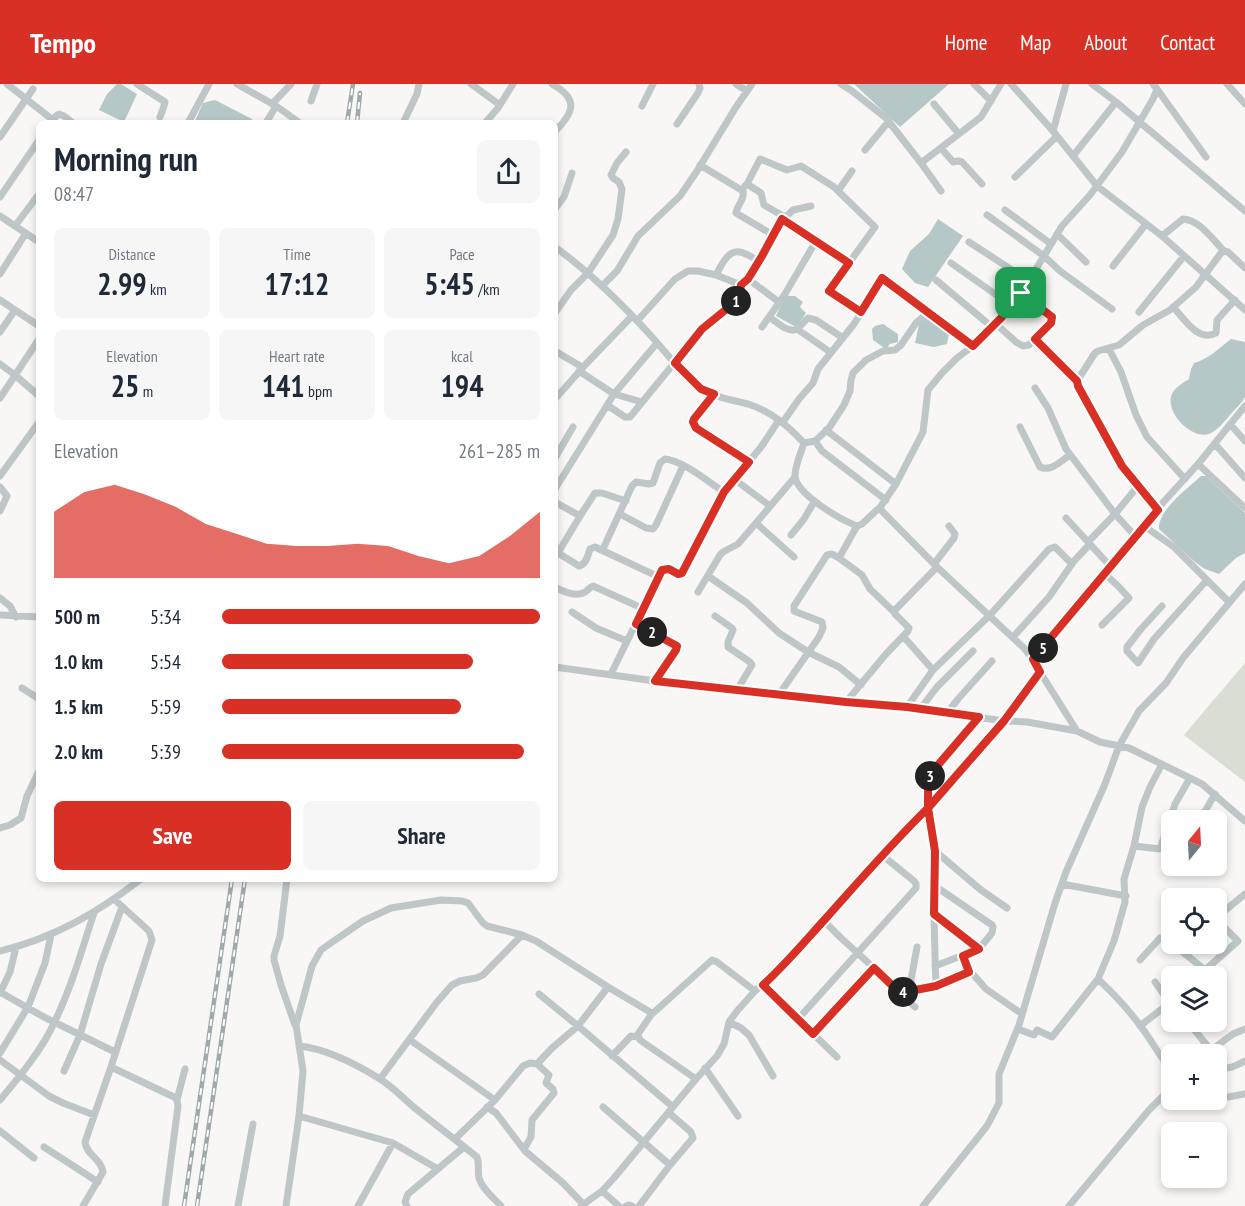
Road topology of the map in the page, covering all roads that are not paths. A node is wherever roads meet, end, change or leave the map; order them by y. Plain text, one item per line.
1 (7, 84) edge
2 (136, 84) edge
3 (209, 84) edge
4 (237, 84) edge
5 (291, 84) edge
6 (317, 84) edge
7 (419, 84) edge
8 (471, 84) edge
9 (513, 84) edge
10 (552, 84) edge
11 (654, 84) edge
12 (699, 84) edge
13 (736, 84) edge
14 (753, 84) edge
15 (974, 84) edge
16 (1001, 84) edge
17 (1011, 84) edge
18 (1066, 84) edge
19 (1092, 84) edge
20 (1227, 84) edge
21 (845, 85) edge
22 (1155, 87) edge
23 (33, 88) dead end
24 (747, 91) junction
25 (25, 100) junction
26 (311, 101) dead end
27 (991, 101) junction
28 (1116, 102) junction
29 (934, 104) dead end
30 (1245, 104) edge
31 (274, 105) junction
32 (500, 105) junction
33 (642, 106) dead end
34 (160, 117) dead end
35 (50, 120) edge
36 (54, 120) edge
37 (69, 120) edge
38 (190, 120) edge
39 (267, 120) edge
40 (296, 120) edge
41 (404, 120) edge
42 (488, 120) edge
43 (889, 122) junction
44 (1139, 122) junction
45 (677, 124) dead end
46 (558, 128) edge
47 (1055, 133) junction
48 (959, 134) junction
49 (0, 137) edge
50 (36, 144) edge
51 (941, 148) junction
52 (865, 150) dead end
53 (626, 152) dead end
54 (1073, 156) junction
55 (1206, 157) dead end
56 (921, 163) junction
57 (700, 165) junction
58 (852, 171) dead end
59 (572, 173) dead end
60 (1015, 177) dead end
61 (982, 184) dead end
62 (1097, 186) junction
63 (745, 187) junction
64 (838, 191) junction
65 (941, 191) dead end
66 (0, 197) edge
67 (36, 198) edge
68 (558, 205) edge
69 (811, 206) dead end
70 (1005, 210) dead end
71 (1245, 212) edge
72 (0, 216) edge
73 (987, 216) dead end
74 (1146, 224) junction
75 (15, 226) junction
76 (26, 233) junction
77 (1058, 234) junction
78 (773, 235) junction
79 (1162, 236) junction
80 (36, 240) edge
81 (816, 241) junction
82 (969, 242) dead end
83 (1051, 244) junction
84 (558, 250) edge
85 (1224, 251) junction
86 (1044, 256) junction
87 (1184, 256) junction
88 (759, 261) junction
89 (1086, 262) dead end
90 (849, 263) junction
91 (951, 263) dead end
92 (1113, 266) dead end
93 (1245, 268) edge
94 (588, 273) junction
95 (1205, 273) junction
96 (0, 274) edge
97 (716, 275) junction
98 (748, 279) junction
99 (936, 280) dead end
100 (1029, 281) junction
101 (741, 285) junction
102 (603, 286) junction
103 (1021, 293) junction
104 (0, 300) edge
105 (1235, 300) junction
106 (779, 302) junction
107 (1011, 306) junction
108 (1173, 307) junction
109 (558, 309) edge
110 (1112, 309) dead end
111 (15, 310) junction
112 (1245, 310) edge
113 (861, 312) junction
114 (929, 312) junction
115 (1139, 312) dead end
116 (770, 317) junction
117 (634, 319) junction
118 (36, 324) edge
119 (994, 325) junction
120 (762, 327) dead end
121 (797, 329) junction
122 (0, 332) edge
123 (843, 338) junction
124 (1035, 339) junction
125 (657, 343) junction
126 (36, 344) edge
127 (973, 346) junction
128 (1109, 349) junction
129 (830, 352) junction
130 (558, 353) edge
131 (675, 363) junction
132 (0, 364) edge
133 (581, 369) junction
134 (15, 375) junction
135 (1077, 381) junction
136 (1035, 388) dead end
137 (36, 393) edge
138 (614, 394) junction
139 (714, 394) junction
140 (558, 396) edge
141 (0, 398) edge
142 (642, 402) junction
143 (607, 405) junction
144 (1245, 406) edge
145 (781, 421) junction
146 (1230, 424) junction
147 (36, 426) edge
148 (573, 427) dead end
149 (1020, 427) dead end
150 (826, 430) junction
151 (815, 441) junction
152 (1245, 441) edge
153 (804, 443) junction
154 (1215, 444) junction
155 (558, 453) edge
156 (1070, 455) junction
157 (749, 462) junction
158 (1198, 464) junction
159 (683, 466) junction
160 (0, 476) edge
161 (795, 477) junction
162 (1245, 478) edge
163 (734, 479) junction
164 (1185, 480) junction
165 (558, 484) edge
166 (896, 484) junction
167 (1138, 486) junction
168 (0, 487) edge
169 (724, 492) junction
170 (886, 500) junction
171 (626, 501) junction
172 (814, 502) junction
173 (558, 504) edge
174 (770, 506) junction
175 (1245, 508) edge
176 (879, 509) junction
177 (1158, 510) junction
178 (0, 511) edge
179 (620, 514) junction
180 (1114, 514) junction
181 (580, 516) junction
182 (1066, 518) dead end
183 (756, 523) junction
184 (857, 526) junction
185 (950, 526) dead end
186 (1144, 526) junction
187 (791, 535) dead end
188 (1135, 536) junction
189 (1089, 543) junction
190 (558, 549) edge
191 (603, 549) junction
192 (558, 553) edge
193 (794, 557) dead end
194 (839, 558) junction
195 (1072, 564) junction
196 (936, 566) junction
197 (1111, 567) junction
198 (1105, 574) junction
199 (708, 576) junction
200 (659, 577) junction
201 (1207, 580) junction
202 (1245, 584) edge
203 (558, 588) edge
204 (698, 592) dead end
205 (0, 598) edge
206 (1229, 602) junction
207 (1162, 606) dead end
208 (644, 609) junction
209 (572, 612) dead end
210 (894, 612) junction
211 (0, 615) edge
212 (990, 615) junction
213 (715, 616) dead end
214 (16, 617) junction
215 (36, 617) edge
216 (1152, 617) junction
217 (636, 624) junction
218 (1102, 625) dead end
219 (1165, 627) junction
220 (903, 636) junction
221 (1013, 637) junction
222 (627, 641) junction
223 (973, 651) dead end
224 (808, 652) junction
225 (1033, 659) junction
226 (992, 661) dead end
227 (558, 667) edge
228 (933, 670) junction
229 (1040, 672) junction
230 (611, 674) junction
231 (655, 681) junction
232 (861, 685) junction
233 (22, 688) dead end
234 (737, 690) junction
235 (780, 693) junction
236 (36, 697) edge
237 (846, 702) junction
238 (907, 707) junction
239 (921, 708) junction
240 (948, 712) junction
241 (979, 717) junction
242 (1004, 721) junction
243 (1077, 731) junction
244 (1119, 746) junction
245 (1162, 764) junction
246 (36, 777) edge
247 (1190, 778) junction
248 (1215, 794) junction
249 (928, 808) junction
250 (1206, 810) edge
251 (1245, 821) edge
252 (0, 828) edge
253 (1134, 846) junction
254 (935, 851) junction
255 (882, 855) junction
256 (137, 882) edge
257 (287, 882) edge
258 (1062, 884) junction
259 (935, 886) junction
260 (1245, 894) edge
261 (1126, 896) junction
262 (115, 900) junction
263 (122, 907) junction
264 (1007, 908) dead end
265 (1227, 909) edge
266 (94, 913) junction
267 (934, 914) junction
268 (824, 921) junction
269 (1227, 929) edge
270 (51, 935) junction
271 (522, 935) junction
272 (1161, 938) edge
273 (16, 947) junction
274 (917, 947) dead end
275 (979, 949) junction
276 (1227, 950) edge
277 (0, 951) edge
278 (857, 952) junction
279 (1183, 954) edge
280 (1223, 954) edge
281 (963, 956) junction
282 (1140, 960) dead end
283 (936, 966) junction
284 (1196, 966) edge
285 (1210, 966) edge
286 (874, 968) junction
287 (969, 972) junction
288 (1098, 979) junction
289 (1155, 981) dead end
290 (763, 985) junction
291 (936, 986) junction
292 (608, 987) junction
293 (1161, 990) edge
294 (756, 991) junction
295 (909, 991) junction
296 (0, 992) edge
297 (900, 993) junction
298 (539, 994) dead end
299 (28, 1007) junction
300 (915, 1007) dead end
301 (1161, 1010) edge
302 (1022, 1014) junction
303 (651, 1015) junction
304 (798, 1019) junction
305 (55, 1022) junction
306 (729, 1022) junction
307 (296, 1025) junction
308 (578, 1026) junction
309 (1140, 1026) junction
310 (1018, 1029) junction
311 (1245, 1029) edge
312 (813, 1034) junction
313 (80, 1035) junction
314 (638, 1037) junction
315 (410, 1040) junction
316 (1222, 1044) edge
317 (299, 1046) junction
318 (116, 1052) junction
319 (0, 1053) edge
320 (612, 1056) junction
321 (837, 1057) dead end
322 (1161, 1058) edge
323 (0, 1060) edge
324 (1245, 1061) edge
325 (537, 1064) junction
326 (111, 1067) junction
327 (705, 1068) junction
328 (1227, 1068) edge
329 (185, 1069) dead end
330 (64, 1071) dead end
331 (21, 1075) junction
332 (773, 1076) dead end
333 (380, 1079) junction
334 (696, 1079) junction
335 (1245, 1095) edge
336 (1227, 1097) edge
337 (1161, 1098) edge
338 (0, 1100) edge
339 (495, 1100) junction
340 (177, 1101) junction
341 (487, 1107) junction
342 (603, 1107) dead end
343 (671, 1110) junction
344 (94, 1115) junction
345 (298, 1116) junction
346 (738, 1116) dead end
347 (253, 1124) dead end
348 (0, 1131) edge
349 (455, 1139) junction
350 (644, 1142) junction
351 (393, 1143) junction
352 (44, 1147) dead end
353 (464, 1147) junction
354 (525, 1151) junction
355 (34, 1158) dead end
356 (670, 1165) junction
357 (438, 1169) junction
358 (98, 1182) junction
359 (602, 1191) junction
360 (582, 1205) edge
361 (83, 1206) edge
362 (165, 1206) edge
363 (238, 1206) edge
364 (286, 1206) edge
365 (358, 1206) edge
366 (407, 1206) edge
367 (501, 1206) edge
368 (619, 1206) edge
369 (626, 1206) edge
370 (632, 1206) edge
371 (639, 1206) edge
372 (923, 1206) edge
373 (1069, 1206) edge

1 - 25 street
2 - 34 street
3 - 38 street
4 - 31 street
5 - 31 street
6 - 26 street
7 - 41 street
8 - 32 street
9 - 32 street
10 - 46 street
11 - 33 street
12 - 45 street
13 - 24 street
14 - 24 street
15 - 27 street
16 - 27 street
17 - 47 street
18 - 47 street
19 - 28 street
20 - 30 street
21 - 43 street
22 - 44 street
22 - 55 street
23 - 25 street
24 - 57 street
25 - 35 street
25 - 49 street
27 - 48 street
28 - 44 street
28 - 54 street
29 - 48 street
31 - 39 street
31 - 40 street
32 - 42 street
36 - 37 street
43 - 52 street
43 - 56 street
44 - 62 street
44 - 71 street
47 - 54 street
47 - 60 street
48 - 51 street
50 - 66 street
51 - 56 street
51 - 61 street
53 - 94 street
54 - 62 street
56 - 65 street
57 - 63 street
57 - 102 street
58 - 64 street
59 - 68 street
62 - 74 street
62 - 77 street
63 - 64 street
63 - 69 street
63 - 78 street
64 - 90 street
67 - 75 street
70 - 83 street
72 - 75 street
73 - 86 street
74 - 79 street
74 - 92 street
75 - 76 street
76 - 80 street
76 - 96 street
77 - 83 street
77 - 89 street
78 - 81 street
78 - 88 street
79 - 85 street
79 - 87 street
81 - 90 street
81 - 106 street
82 - 100 street
83 - 86 street
84 - 94 street
85 - 93 street
85 - 95 street
86 - 100 street
86 - 110 street
87 - 95 street
87 - 115 street
88 - 97 street
88 - 98 street
90 - 113 street
91 - 107 street
94 - 102 street
94 - 109 street
95 - 105 street
95 - 108 street
97 - 101 street
97 - 117 street
98 - 101 street
98 - 106 street
99 - 119 street
100 - 103 street
101 - 131 street
102 - 117 street
103 - 107 street
103 - 124 street
104 - 111 street
105 - 108 street
105 - 112 street
106 - 116 street
107 - 119 street
108 - 128 street
111 - 118 street
111 - 122 street
113 - 114 street
113 - 123 street
114 - 127 street
114 - 150 street
116 - 120 street
116 - 121 street
117 - 125 street
117 - 133 street
119 - 124 street
119 - 127 street
121 - 123 street
121 - 129 street
123 - 129 street
124 - 135 street
125 - 131 street
125 - 138 street
126 - 134 street
127 - 166 street
128 - 135 street
128 - 164 street
129 - 145 street
130 - 133 street
131 - 139 street
131 - 142 street
132 - 134 street
133 - 138 street
133 - 140 street
134 - 137 street
134 - 141 street
135 - 167 street
136 - 156 street
138 - 142 street
138 - 143 street
139 - 145 street
139 - 157 street
142 - 143 street
143 - 165 street
144 - 146 street
145 - 153 street
145 - 157 street
146 - 152 street
146 - 154 street
147 - 160 street
148 - 155 street
149 - 156 street
150 - 151 street
150 - 166 street
151 - 153 street
151 - 170 street
153 - 161 street
154 - 158 street
154 - 162 street
156 - 180 street
157 - 163 street
158 - 164 street
158 - 175 street
159 - 169 street
159 - 171 street
159 - 179 street
161 - 172 street
161 - 174 street
163 - 169 street
163 - 174 street
164 - 177 street
166 - 170 street
167 - 177 street
167 - 180 street
168 - 178 street
169 - 200 street
170 - 176 street
171 - 179 street
171 - 181 street
172 - 184 street
172 - 187 street
173 - 181 street
174 - 183 street
176 - 184 street
176 - 196 street
177 - 186 street
179 - 191 street
180 - 188 street
180 - 189 street
181 - 190 street
182 - 189 street
183 - 193 street
183 - 199 street
184 - 194 street
185 - 196 street
186 - 188 street
186 - 201 street
188 - 197 street
189 - 195 street
189 - 197 street
191 - 192 street
191 - 200 street
194 - 210 street
194 - 224 street
195 - 212 street
195 - 221 street
196 - 210 street
196 - 212 street
197 - 198 street
198 - 218 street
198 - 225 street
199 - 204 street
199 - 224 street
200 - 208 street
201 - 206 street
201 - 219 street
202 - 206 street
203 - 208 street
205 - 214 street
206 - 244 street
207 - 216 street
208 - 217 street
209 - 222 street
210 - 220 street
211 - 214 street
212 - 221 street
212 - 228 street
213 - 234 street
214 - 215 street
216 - 219 street
216 - 219 street
217 - 222 street
217 - 231 street
220 - 228 street
220 - 232 street
221 - 225 street
222 - 230 street
223 - 239 street
224 - 232 street
224 - 235 street
225 - 229 street
226 - 240 street
227 - 230 street
228 - 238 street
229 - 242 street
229 - 243 street
230 - 231 street
231 - 234 street
232 - 237 street
233 - 236 street
234 - 235 street
235 - 237 street
237 - 238 street
238 - 239 street
239 - 240 street
240 - 241 street
241 - 242 street
241 - 249 street
242 - 243 street
242 - 249 street
243 - 244 street
244 - 245 street
244 - 258 street
245 - 247 street
245 - 253 street
246 - 252 street
247 - 248 street
247 - 253 street
248 - 250 street
248 - 251 street
249 - 254 street
249 - 255 street
253 - 261 street
254 - 259 street
254 - 264 street
255 - 268 street
255 - 278 street
256 - 262 street
257 - 307 street
258 - 261 street
258 - 302 street
259 - 267 street
259 - 275 street
260 - 265 street
261 - 288 street
262 - 263 street
262 - 266 street
263 - 313 street
263 - 318 street
266 - 270 street
266 - 305 street
267 - 275 street
267 - 283 street
268 - 278 street
268 - 290 street
269 - 276 street
270 - 273 street
270 - 299 street
271 - 292 street
271 - 307 street
271 - 315 street
272 - 282 street
273 - 277 street
273 - 296 street
274 - 295 street
275 - 281 street
278 - 286 street
278 - 304 street
279 - 284 street
280 - 285 street
281 - 283 street
281 - 287 street
283 - 291 street
286 - 297 street
286 - 312 street
287 - 291 street
287 - 302 street
288 - 309 street
288 - 310 street
289 - 293 street
290 - 294 street
290 - 304 street
291 - 295 street
292 - 303 street
292 - 308 street
294 - 303 street
294 - 306 street
295 - 297 street
296 - 299 street
297 - 300 street
298 - 308 street
299 - 305 street
299 - 319 street
301 - 309 street
302 - 310 street
303 - 314 street
304 - 312 street
305 - 313 street
305 - 331 street
306 - 327 street
306 - 332 street
307 - 317 street
308 - 320 street
308 - 325 street
309 - 322 street
310 - 372 street
311 - 316 street
312 - 321 street
313 - 318 street
313 - 330 street
314 - 320 street
314 - 334 street
315 - 333 street
315 - 339 street
317 - 333 street
317 - 345 street
318 - 326 street
320 - 343 street
323 - 331 street
324 - 328 street
325 - 339 street
325 - 354 street
326 - 340 street
326 - 344 street
327 - 334 street
327 - 346 street
329 - 340 street
331 - 338 street
331 - 344 street
333 - 349 street
334 - 343 street
335 - 336 street
337 - 373 street
339 - 341 street
340 - 362 street
341 - 349 street
341 - 354 street
342 - 350 street
343 - 350 street
343 - 356 street
344 - 358 street
345 - 351 street
345 - 364 street
347 - 363 street
348 - 355 street
349 - 353 street
350 - 356 street
350 - 359 street
351 - 357 street
351 - 365 street
352 - 358 street
353 - 357 street
353 - 367 street
354 - 360 street
356 - 371 street
357 - 366 street
358 - 361 street
359 - 360 street
359 - 368 street
369 - 370 street

